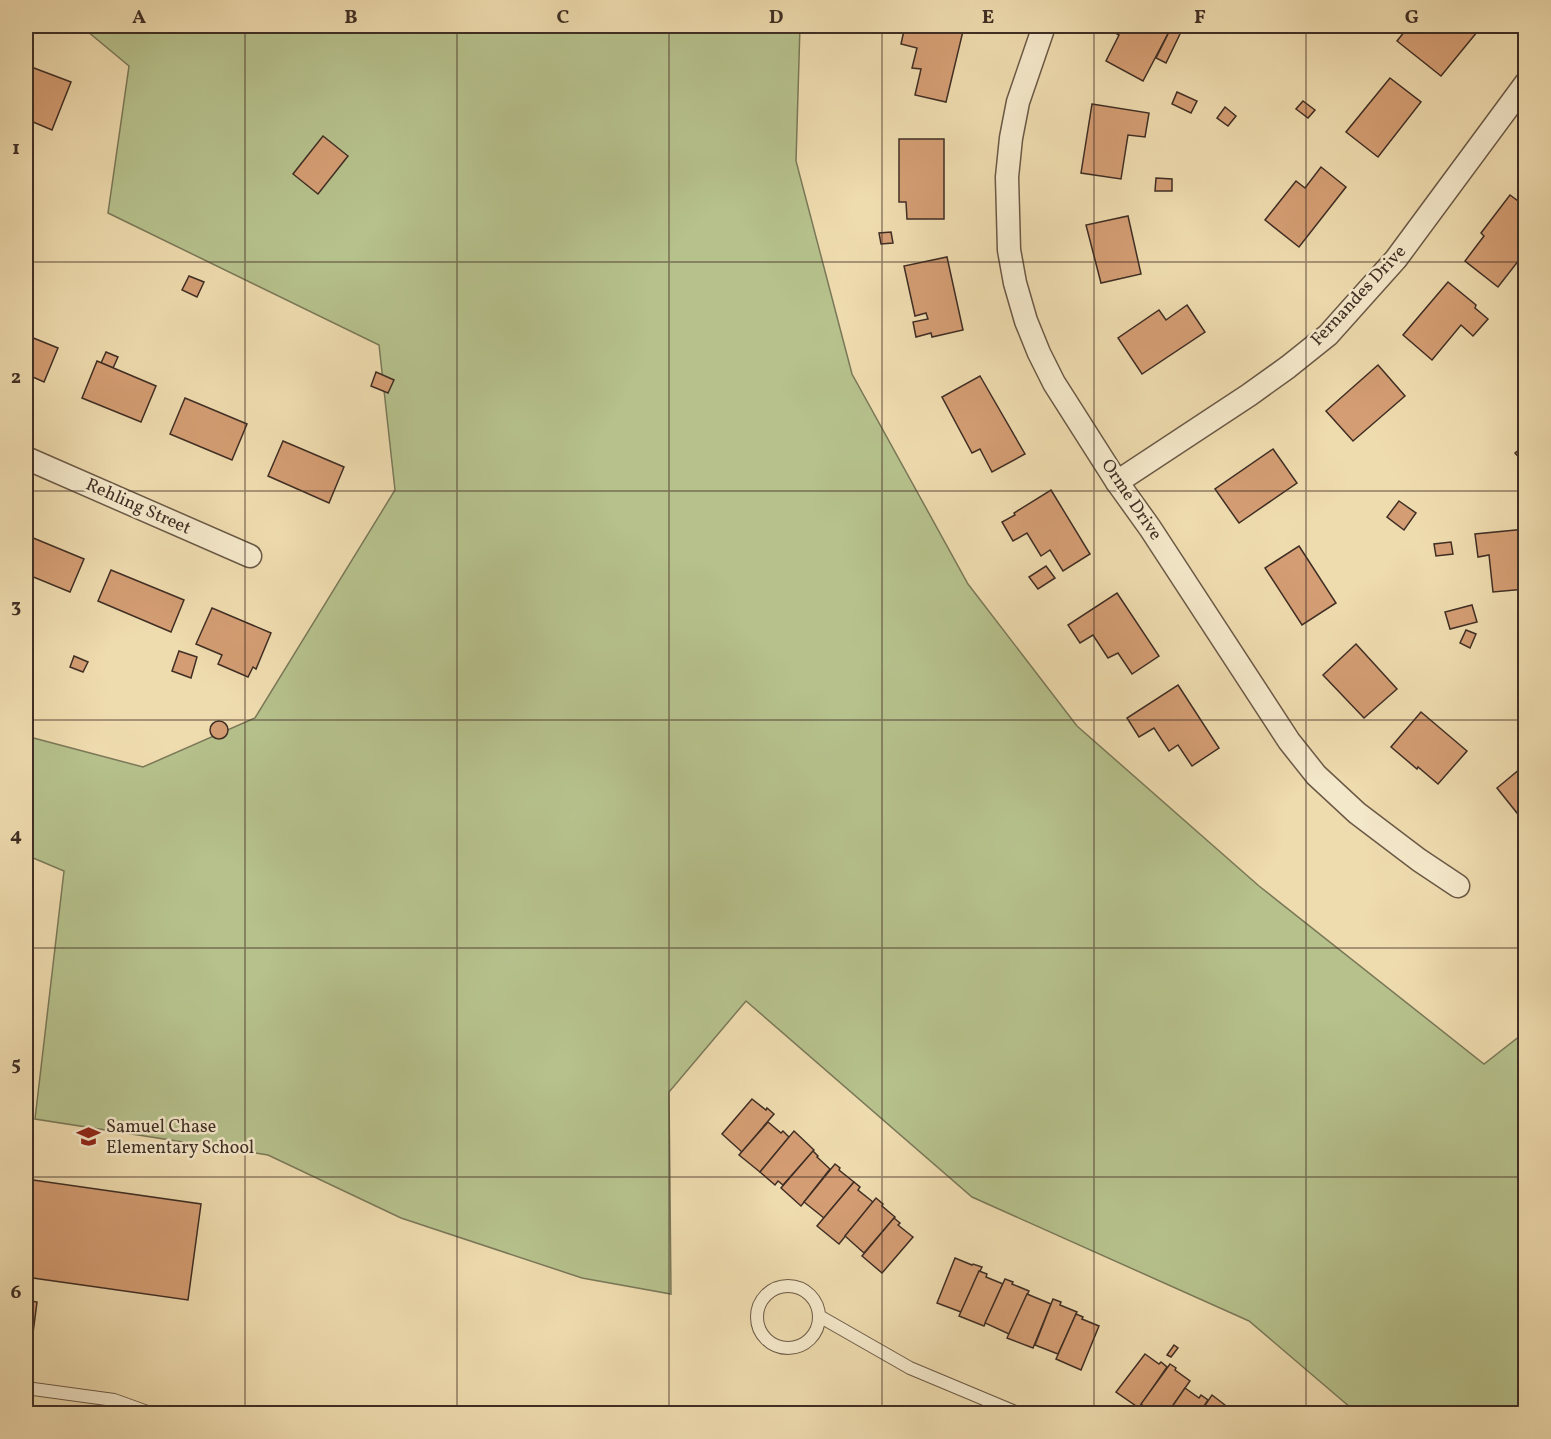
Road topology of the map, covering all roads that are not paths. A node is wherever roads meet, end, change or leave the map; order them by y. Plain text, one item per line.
1 (1044, 26) edge
2 (1526, 83) edge
3 (26, 458) edge
4 (1117, 482) junction
5 (250, 556) dead end
6 (1458, 886) dead end
7 (819, 1316) junction
8 (26, 1388) edge
9 (153, 1413) edge
10 (1020, 1413) edge

1 - 4 street, Orme Drive
2 - 4 street, Fernandes Drive
3 - 5 street, Rehling Street
4 - 6 street, Orme Drive
7 - 7 lane
7 - 10 lane
8 - 9 lane

